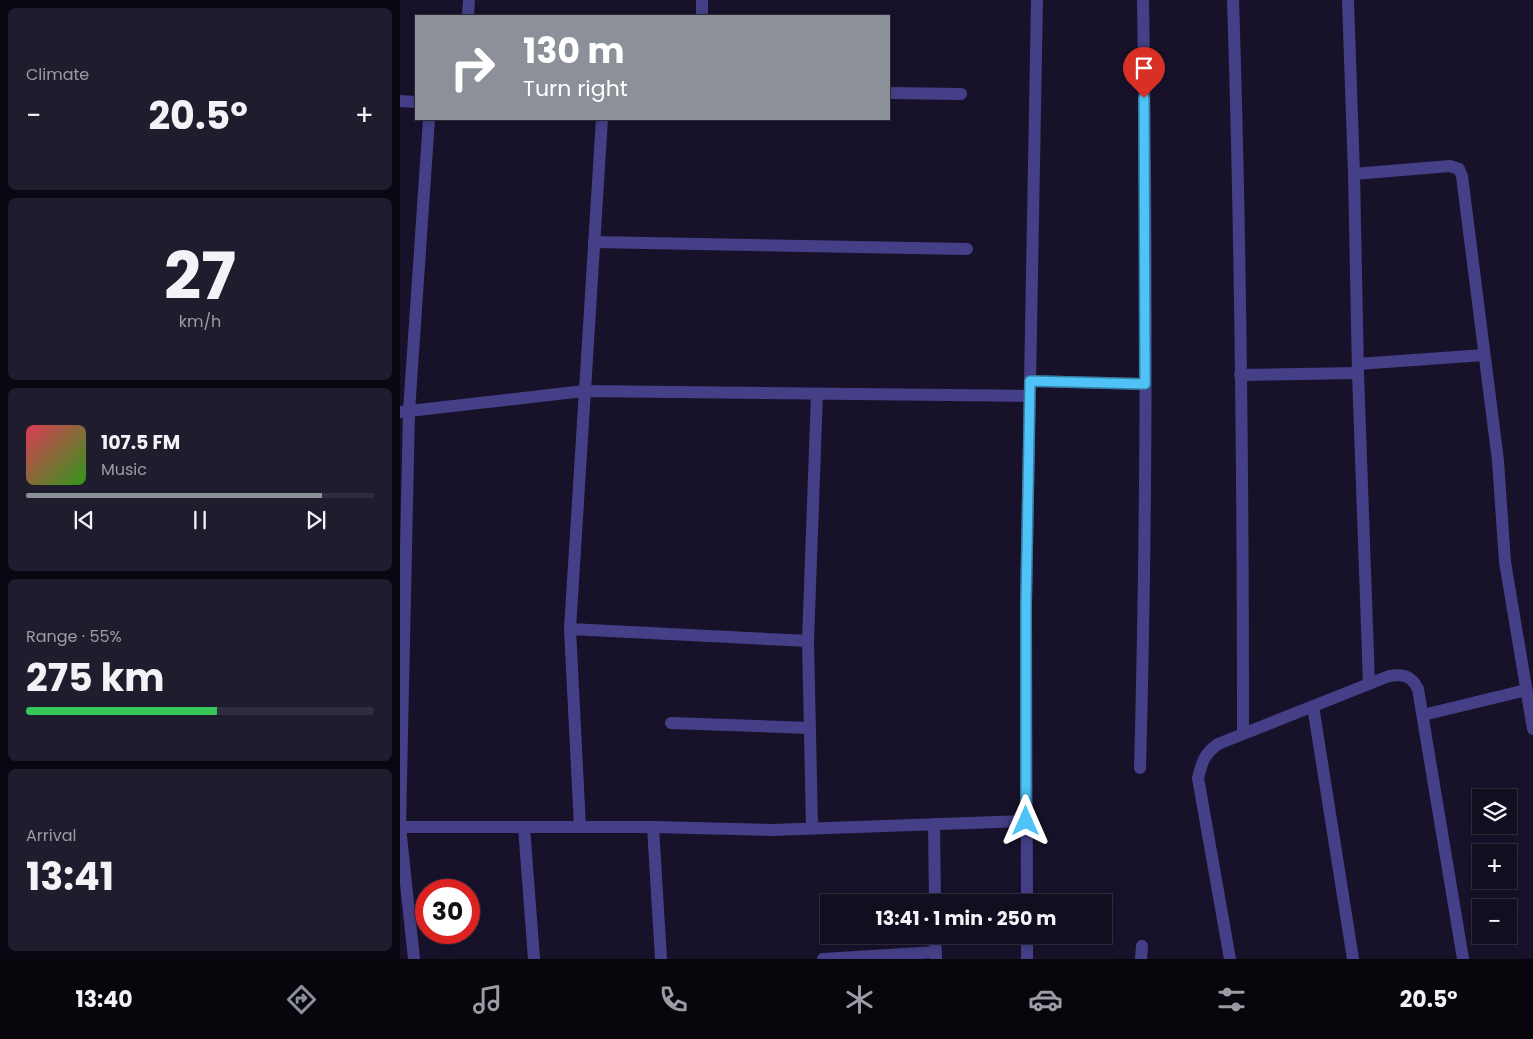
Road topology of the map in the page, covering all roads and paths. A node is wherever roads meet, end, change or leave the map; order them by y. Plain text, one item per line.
1 (468, 0) edge
2 (702, 0) edge
3 (1038, 0) edge
4 (1143, 0) edge
5 (1233, 0) edge
6 (1348, 0) edge
7 (468, 15) edge
8 (702, 15) edge
9 (890, 93) edge
10 (961, 94) dead end
11 (400, 101) edge
12 (415, 102) edge
13 (429, 120) edge
14 (602, 120) edge
15 (1354, 174) junction
16 (594, 242) junction
17 (967, 249) dead end
18 (1484, 355) junction
19 (1358, 368) junction
20 (1240, 375) junction
21 (1030, 381) junction
22 (1145, 384) junction
23 (584, 391) junction
24 (817, 394) junction
25 (1030, 396) junction
26 (405, 412) edge
27 (570, 629) junction
28 (808, 641) junction
29 (1369, 684) junction
30 (1526, 690) junction
31 (1313, 706) junction
32 (1423, 716) junction
33 (671, 723) dead end
34 (810, 728) junction
35 (1533, 729) edge
36 (1243, 734) junction
37 (1140, 768) dead end
38 (1026, 821) junction
39 (934, 824) junction
40 (400, 827) edge
41 (524, 827) junction
42 (580, 827) junction
43 (653, 827) junction
44 (812, 828) junction
45 (935, 894) edge
46 (1027, 894) edge
47 (1027, 944) edge
48 (1142, 946) dead end
49 (936, 955) edge
50 (414, 959) edge
51 (534, 959) edge
52 (661, 959) edge
53 (823, 959) edge
54 (1027, 959) edge
55 (1142, 959) edge
56 (1230, 959) edge
57 (1353, 959) edge
58 (1463, 959) edge

1 - 7 street
2 - 8 street
3 - 21 street
4 - 22 street
5 - 20 street
6 - 15 street
9 - 10 street
11 - 12 street
13 - 26 street
14 - 16 street
15 - 18 street
15 - 19 street
16 - 17 street
16 - 23 street
18 - 19 street
18 - 30 street
19 - 20 street
19 - 29 street
20 - 36 street
21 - 22 street
21 - 25 street
22 - 37 street
23 - 24 street
23 - 26 street
23 - 27 street
24 - 25 street
24 - 28 street
25 - 38 street
26 - 40 street
27 - 28 street
27 - 42 street
28 - 34 street
29 - 31 street
29 - 32 street
30 - 32 street
30 - 35 street
31 - 36 street
31 - 57 street
32 - 58 street
33 - 34 street
34 - 44 street
36 - 56 street
38 - 39 street
38 - 46 street
39 - 44 street
39 - 45 street
40 - 41 street
40 - 50 street
41 - 42 street
41 - 51 street
42 - 43 street
43 - 44 street
43 - 52 street
47 - 54 street
48 - 55 street
49 - 53 street

